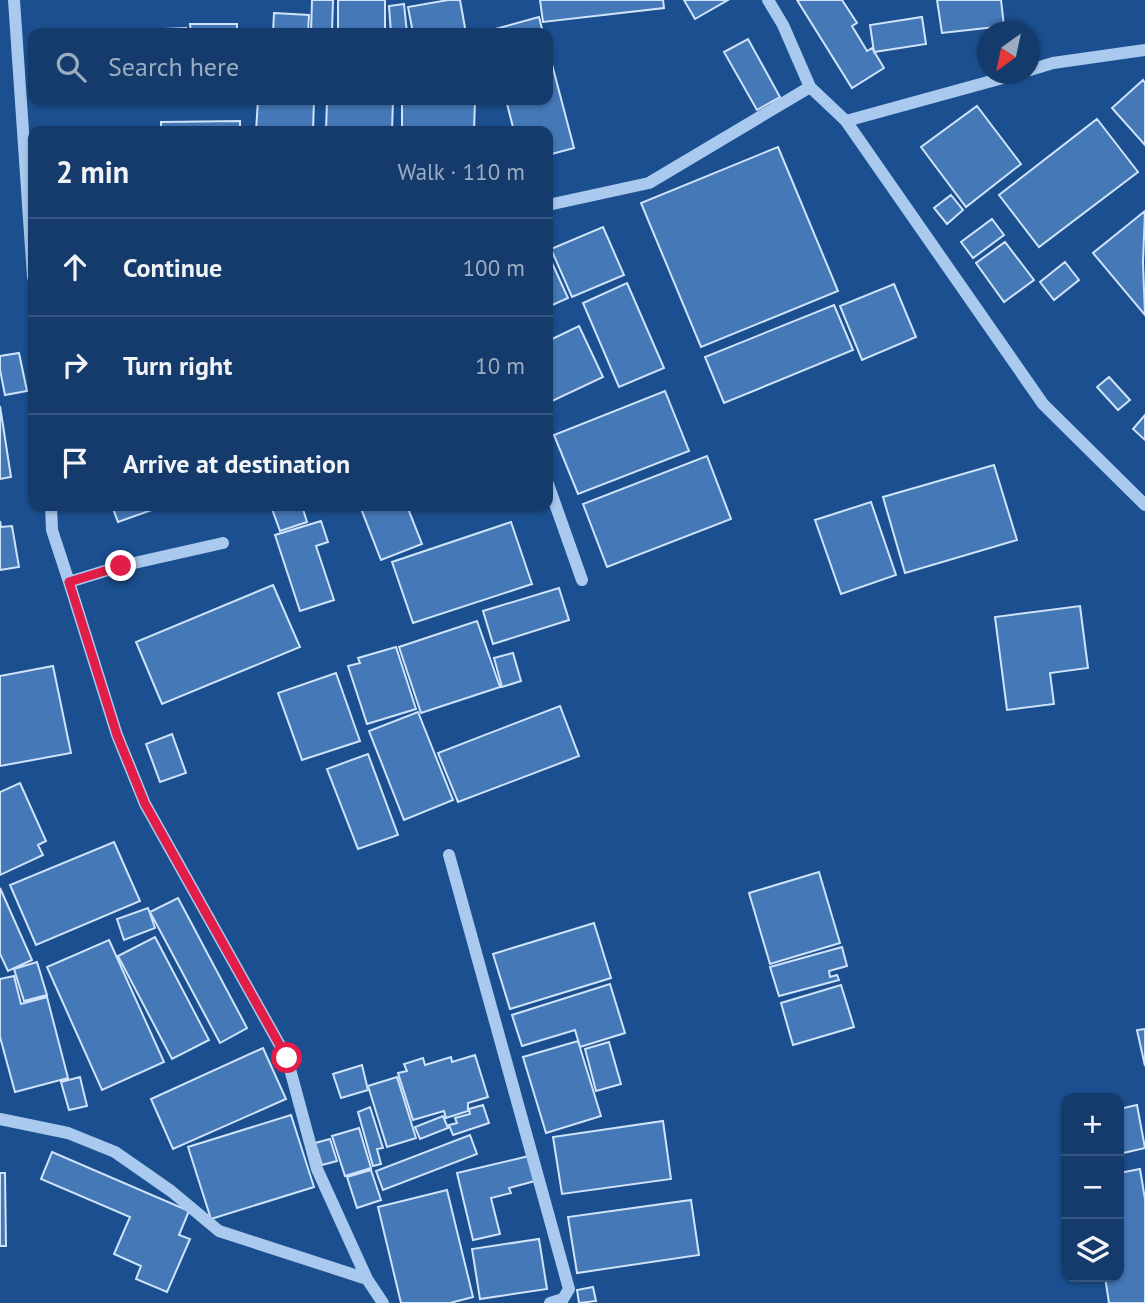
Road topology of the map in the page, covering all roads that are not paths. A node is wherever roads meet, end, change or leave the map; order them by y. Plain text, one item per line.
1 (14, 0) edge
2 (768, 0) edge
3 (1145, 50) edge
4 (1040, 67) edge
5 (981, 84) edge
6 (810, 87) junction
7 (846, 121) junction
8 (28, 204) edge
9 (553, 204) edge
10 (553, 498) edge
11 (1145, 505) edge
12 (51, 511) edge
13 (223, 543) dead end
14 (582, 580) dead end
15 (69, 582) junction
16 (449, 855) dead end
17 (0, 1119) edge
18 (367, 1279) junction
19 (383, 1303) edge
20 (550, 1303) edge

1 - 8 street
2 - 6 street
3 - 4 street
5 - 7 street
6 - 7 street
6 - 9 street
7 - 11 street
10 - 14 street
12 - 15 street
13 - 15 street
15 - 18 street
16 - 20 street
17 - 18 street
18 - 19 street

